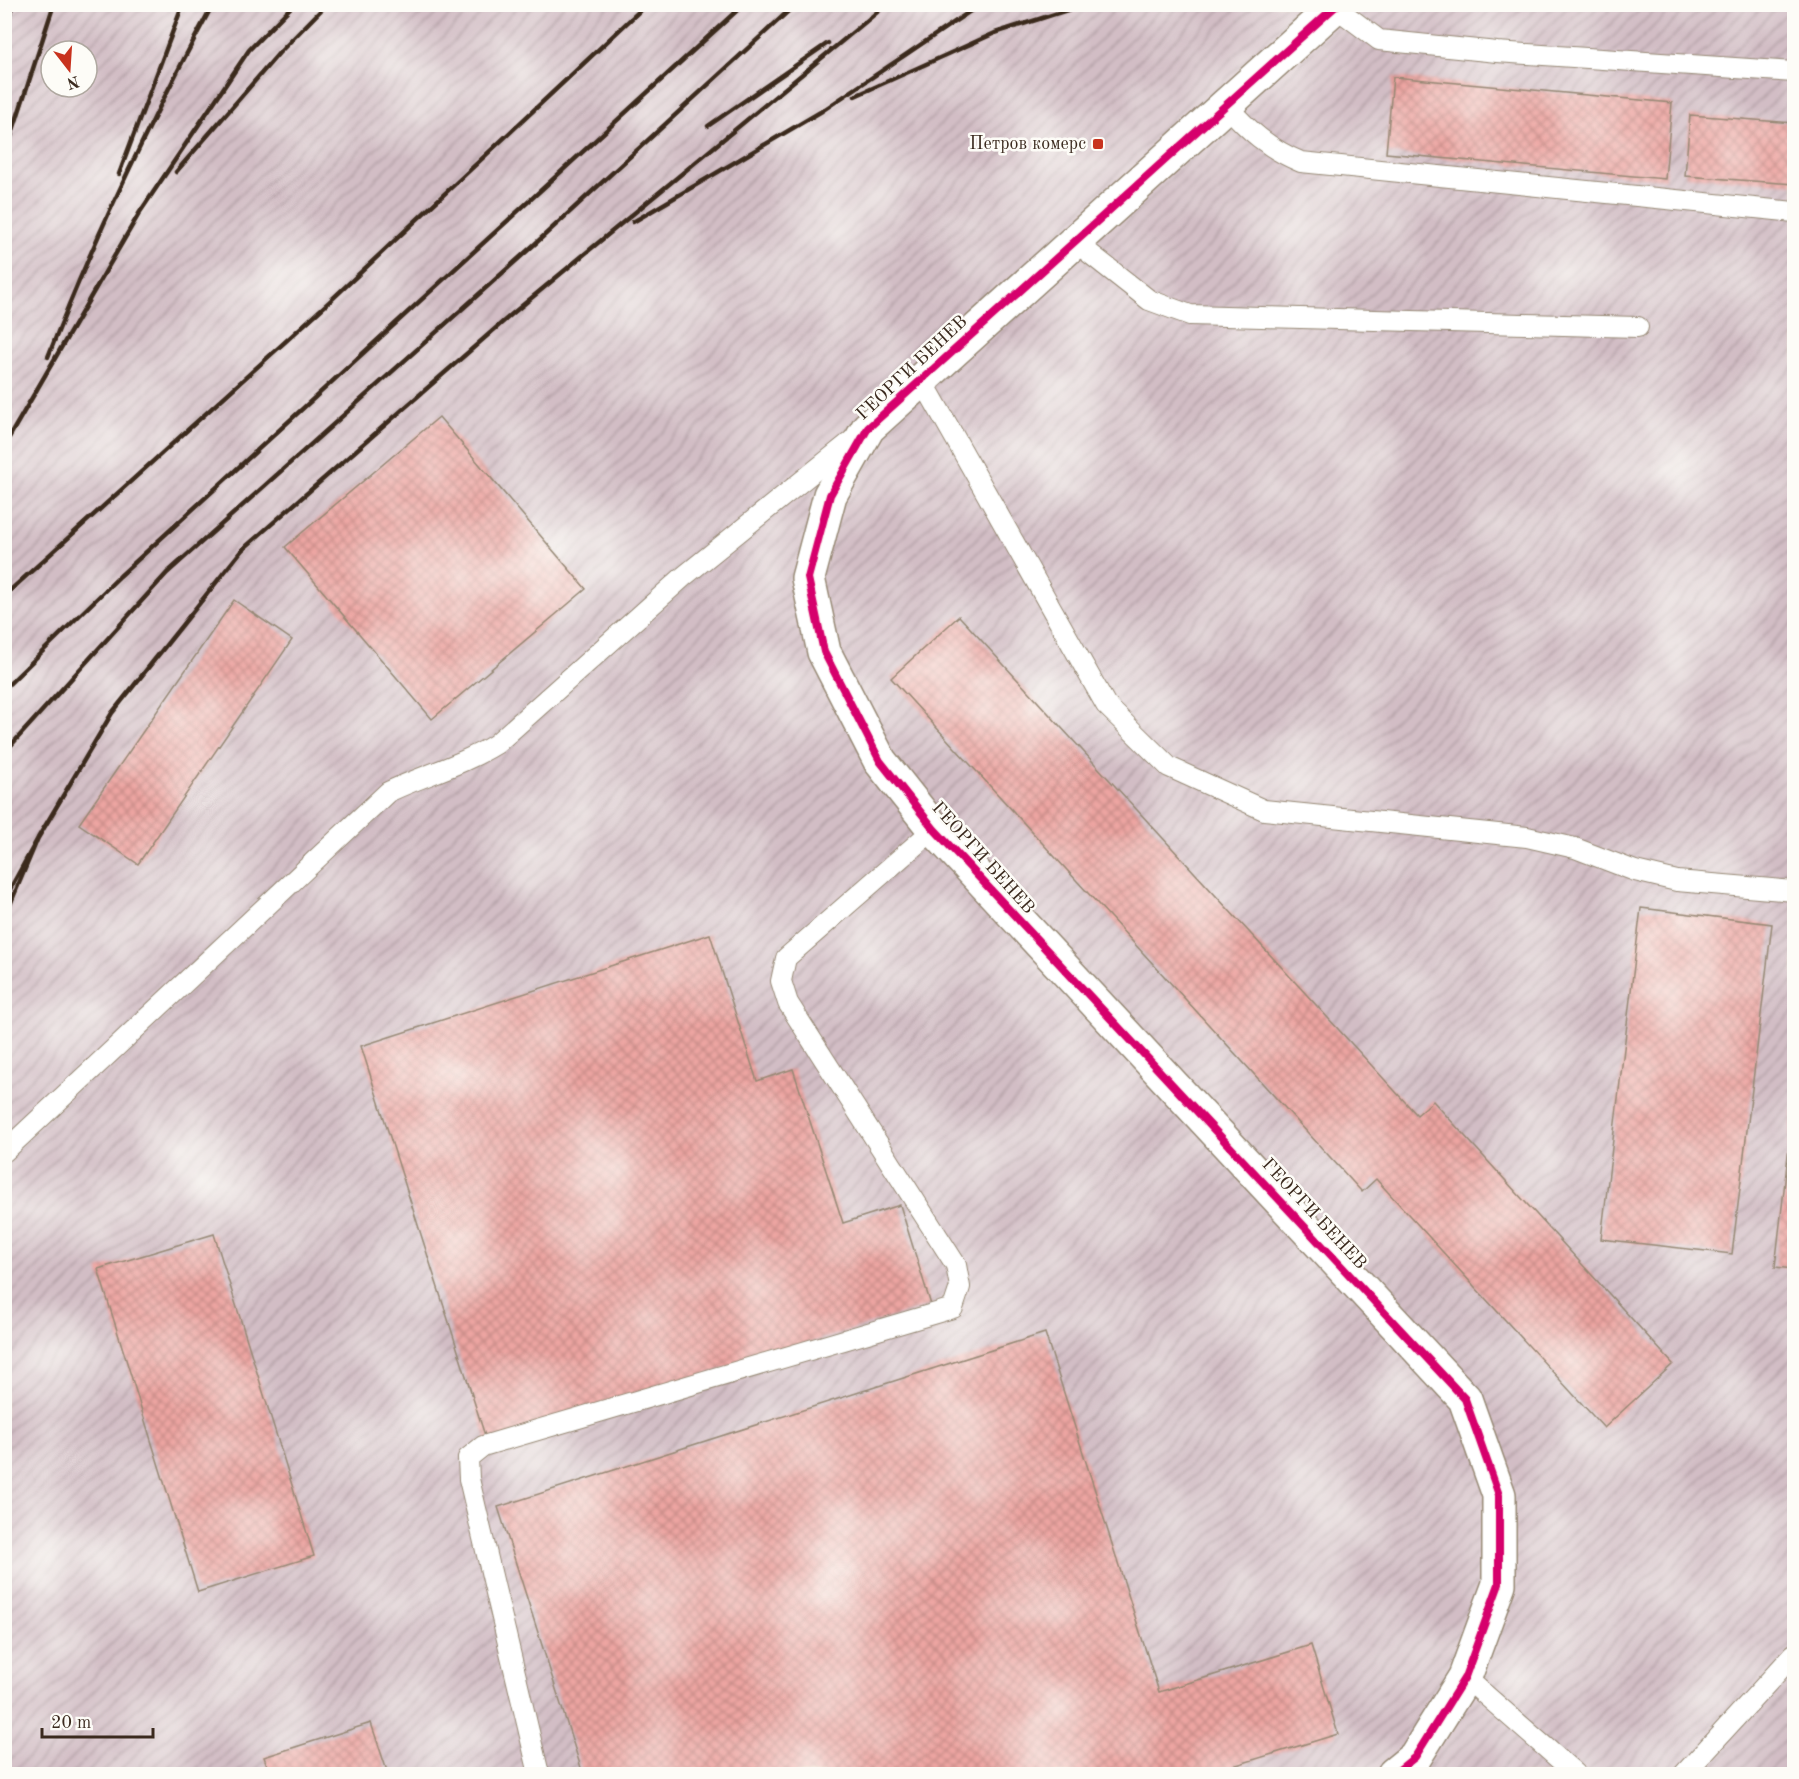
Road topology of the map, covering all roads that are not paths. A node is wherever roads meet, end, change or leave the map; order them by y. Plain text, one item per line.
1 (1337, 6) edge
2 (1794, 72) edge
3 (1226, 105) junction
4 (1794, 212) edge
5 (1074, 241) junction
6 (1638, 327) dead end
7 (921, 378) junction
8 (868, 428) junction
9 (934, 829) junction
10 (1794, 891) edge
11 (4, 1152) edge
12 (1794, 1654) edge
13 (1466, 1677) junction
14 (539, 1774) edge
15 (1394, 1774) edge
16 (1576, 1774) edge
17 (1684, 1774) edge

1 - 2 lane
1 - 3 street, ГЕОРГИ БЕНЕВ
3 - 4 lane
3 - 5 street, ГЕОРГИ БЕНЕВ
5 - 6 lane
5 - 7 street, ГЕОРГИ БЕНЕВ
7 - 8 street, ГЕОРГИ БЕНЕВ
7 - 10 lane
8 - 9 street, ГЕОРГИ БЕНЕВ
8 - 11 lane
9 - 13 street, ГЕОРГИ БЕНЕВ
9 - 14 lane
12 - 17 lane
13 - 15 street, ГЕОРГИ БЕНЕВ
13 - 16 lane

